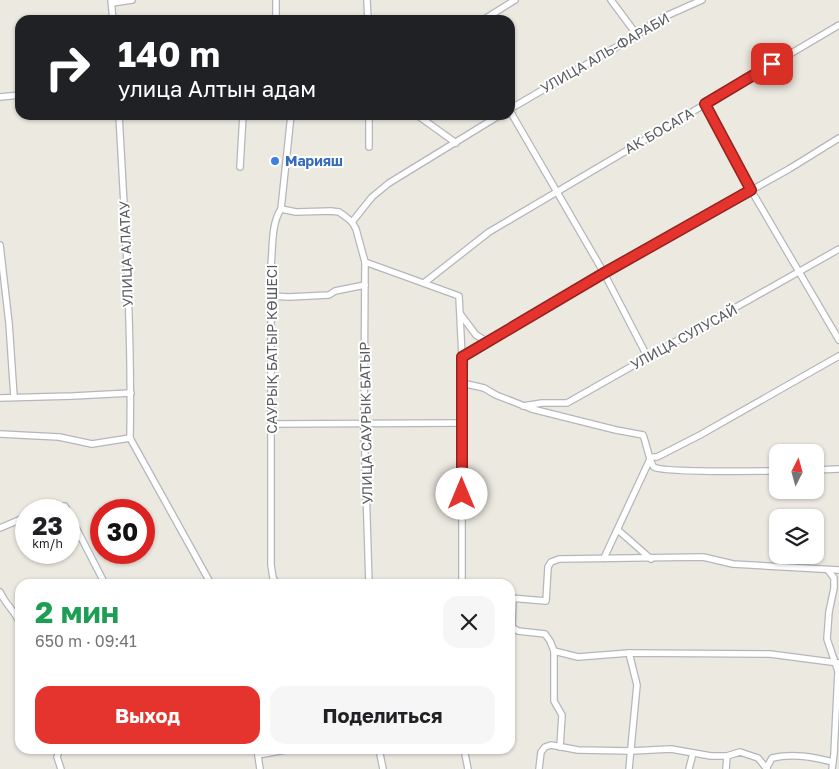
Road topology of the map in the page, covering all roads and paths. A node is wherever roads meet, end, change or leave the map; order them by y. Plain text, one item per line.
1 (132, 0) edge
2 (276, 0) edge
3 (367, 0) edge
4 (515, 0) edge
5 (611, 0) edge
6 (702, 0) edge
7 (112, 2) edge
8 (113, 15) edge
9 (276, 15) edge
10 (368, 15) edge
11 (491, 15) edge
12 (839, 25) edge
13 (637, 35) junction
14 (15, 96) edge
15 (0, 97) edge
16 (705, 104) junction
17 (515, 107) edge
18 (515, 119) edge
19 (119, 120) edge
20 (244, 120) edge
21 (290, 120) edge
22 (369, 120) edge
23 (424, 120) edge
24 (492, 120) edge
25 (839, 138) edge
26 (456, 144) junction
27 (369, 147) dead end
28 (240, 167) dead end
29 (751, 190) junction
30 (556, 192) junction
31 (281, 209) junction
32 (352, 222) junction
33 (0, 245) edge
34 (839, 249) edge
35 (365, 262) junction
36 (800, 272) junction
37 (604, 273) junction
38 (424, 283) junction
39 (365, 285) junction
40 (271, 296) junction
41 (460, 313) junction
42 (839, 340) edge
43 (488, 342) junction
44 (839, 356) edge
45 (462, 357) junction
46 (648, 358) junction
47 (462, 383) junction
48 (131, 393) junction
49 (14, 397) junction
50 (0, 398) edge
51 (523, 406) junction
52 (462, 423) junction
53 (272, 424) junction
54 (364, 424) junction
55 (0, 434) edge
56 (130, 438) junction
57 (650, 457) junction
58 (824, 470) edge
59 (839, 470) edge
60 (769, 471) edge
61 (15, 522) edge
62 (0, 528) edge
63 (618, 530) junction
64 (80, 535) edge
65 (604, 558) junction
66 (651, 559) junction
67 (828, 570) junction
68 (839, 570) edge
69 (103, 579) edge
70 (208, 579) edge
71 (274, 579) edge
72 (368, 579) edge
73 (462, 579) edge
74 (0, 592) edge
75 (515, 598) edge
76 (3, 604) edge
77 (15, 614) edge
78 (515, 629) edge
79 (554, 651) junction
80 (630, 653) junction
81 (837, 663) edge
82 (560, 748) junction
83 (631, 751) junction
84 (693, 753) junction
85 (59, 754) edge
86 (258, 754) edge
87 (380, 754) edge
88 (465, 754) edge
89 (727, 756) junction
90 (833, 762) junction
91 (767, 768) edge
92 (61, 769) edge
93 (260, 769) edge
94 (383, 769) edge
95 (468, 769) edge
96 (539, 769) edge
97 (629, 769) edge
98 (689, 769) edge
99 (726, 769) edge
100 (832, 769) edge

1 - 7 street
2 - 9 street
3 - 10 street
4 - 11 street
5 - 13 street
6 - 13 street, УЛИЦА АЛЬ-ФАРАБИ
7 - 8 street
12 - 16 street, АК БОСАГА
13 - 17 street, УЛИЦА АЛЬ-ФАРАБИ
14 - 15 street
16 - 29 street
16 - 30 street, АК БОСАГА
18 - 30 street
19 - 48 street, УЛИЦА АЛАТАУ
20 - 28 street
21 - 31 street, САУРЫҚ БАТЫР КӨШЕСІ
22 - 27 street
23 - 26 street
24 - 26 street
25 - 29 street
26 - 32 street
29 - 36 street
29 - 37 street
30 - 37 street
30 - 38 street, АК БОСАГА
31 - 32 street
31 - 40 street, САУРЫҚ БАТЫР КӨШЕСІ
32 - 35 street, УЛИЦА САУРЫК БАТЫР
33 - 49 street
34 - 36 street, УЛИЦА СУЛУСАЙ
35 - 38 street
35 - 39 street, УЛИЦА САУРЫК БАТЫР
36 - 42 street
36 - 46 street, УЛИЦА СУЛУСАЙ
37 - 43 street
37 - 46 street
38 - 41 street
39 - 40 street
39 - 54 street, УЛИЦА САУРЫК БАТЫР
40 - 53 street, САУРЫҚ БАТЫР КӨШЕСІ
41 - 43 street
41 - 45 street
43 - 45 street
44 - 57 street
45 - 47 street
46 - 51 street, УЛИЦА СУЛУСАЙ
47 - 51 street
47 - 52 street
48 - 49 street
48 - 56 street, УЛИЦА АЛАТАУ
49 - 50 street
51 - 57 street
52 - 54 street
52 - 73 street
53 - 54 street
53 - 71 street, САУРЫҚ БАТЫР КӨШЕСІ
54 - 72 street, УЛИЦА САУРЫК БАТЫР
55 - 56 street
56 - 70 street
57 - 60 street
57 - 63 street
58 - 59 street
61 - 62 street
63 - 65 street
63 - 66 street
64 - 69 street
65 - 66 street
65 - 75 street
66 - 67 street
67 - 68 street
67 - 81 street
74 - 76 street
76 - 77 street
78 - 79 street
79 - 80 street
79 - 82 street
80 - 81 street
80 - 83 street
81 - 90 street
82 - 83 street
82 - 96 street
83 - 84 street
83 - 97 street
84 - 89 street
84 - 98 street
85 - 92 street
86 - 93 street
87 - 94 street
88 - 95 street
89 - 91 street
89 - 99 street
90 - 91 street
90 - 100 street

